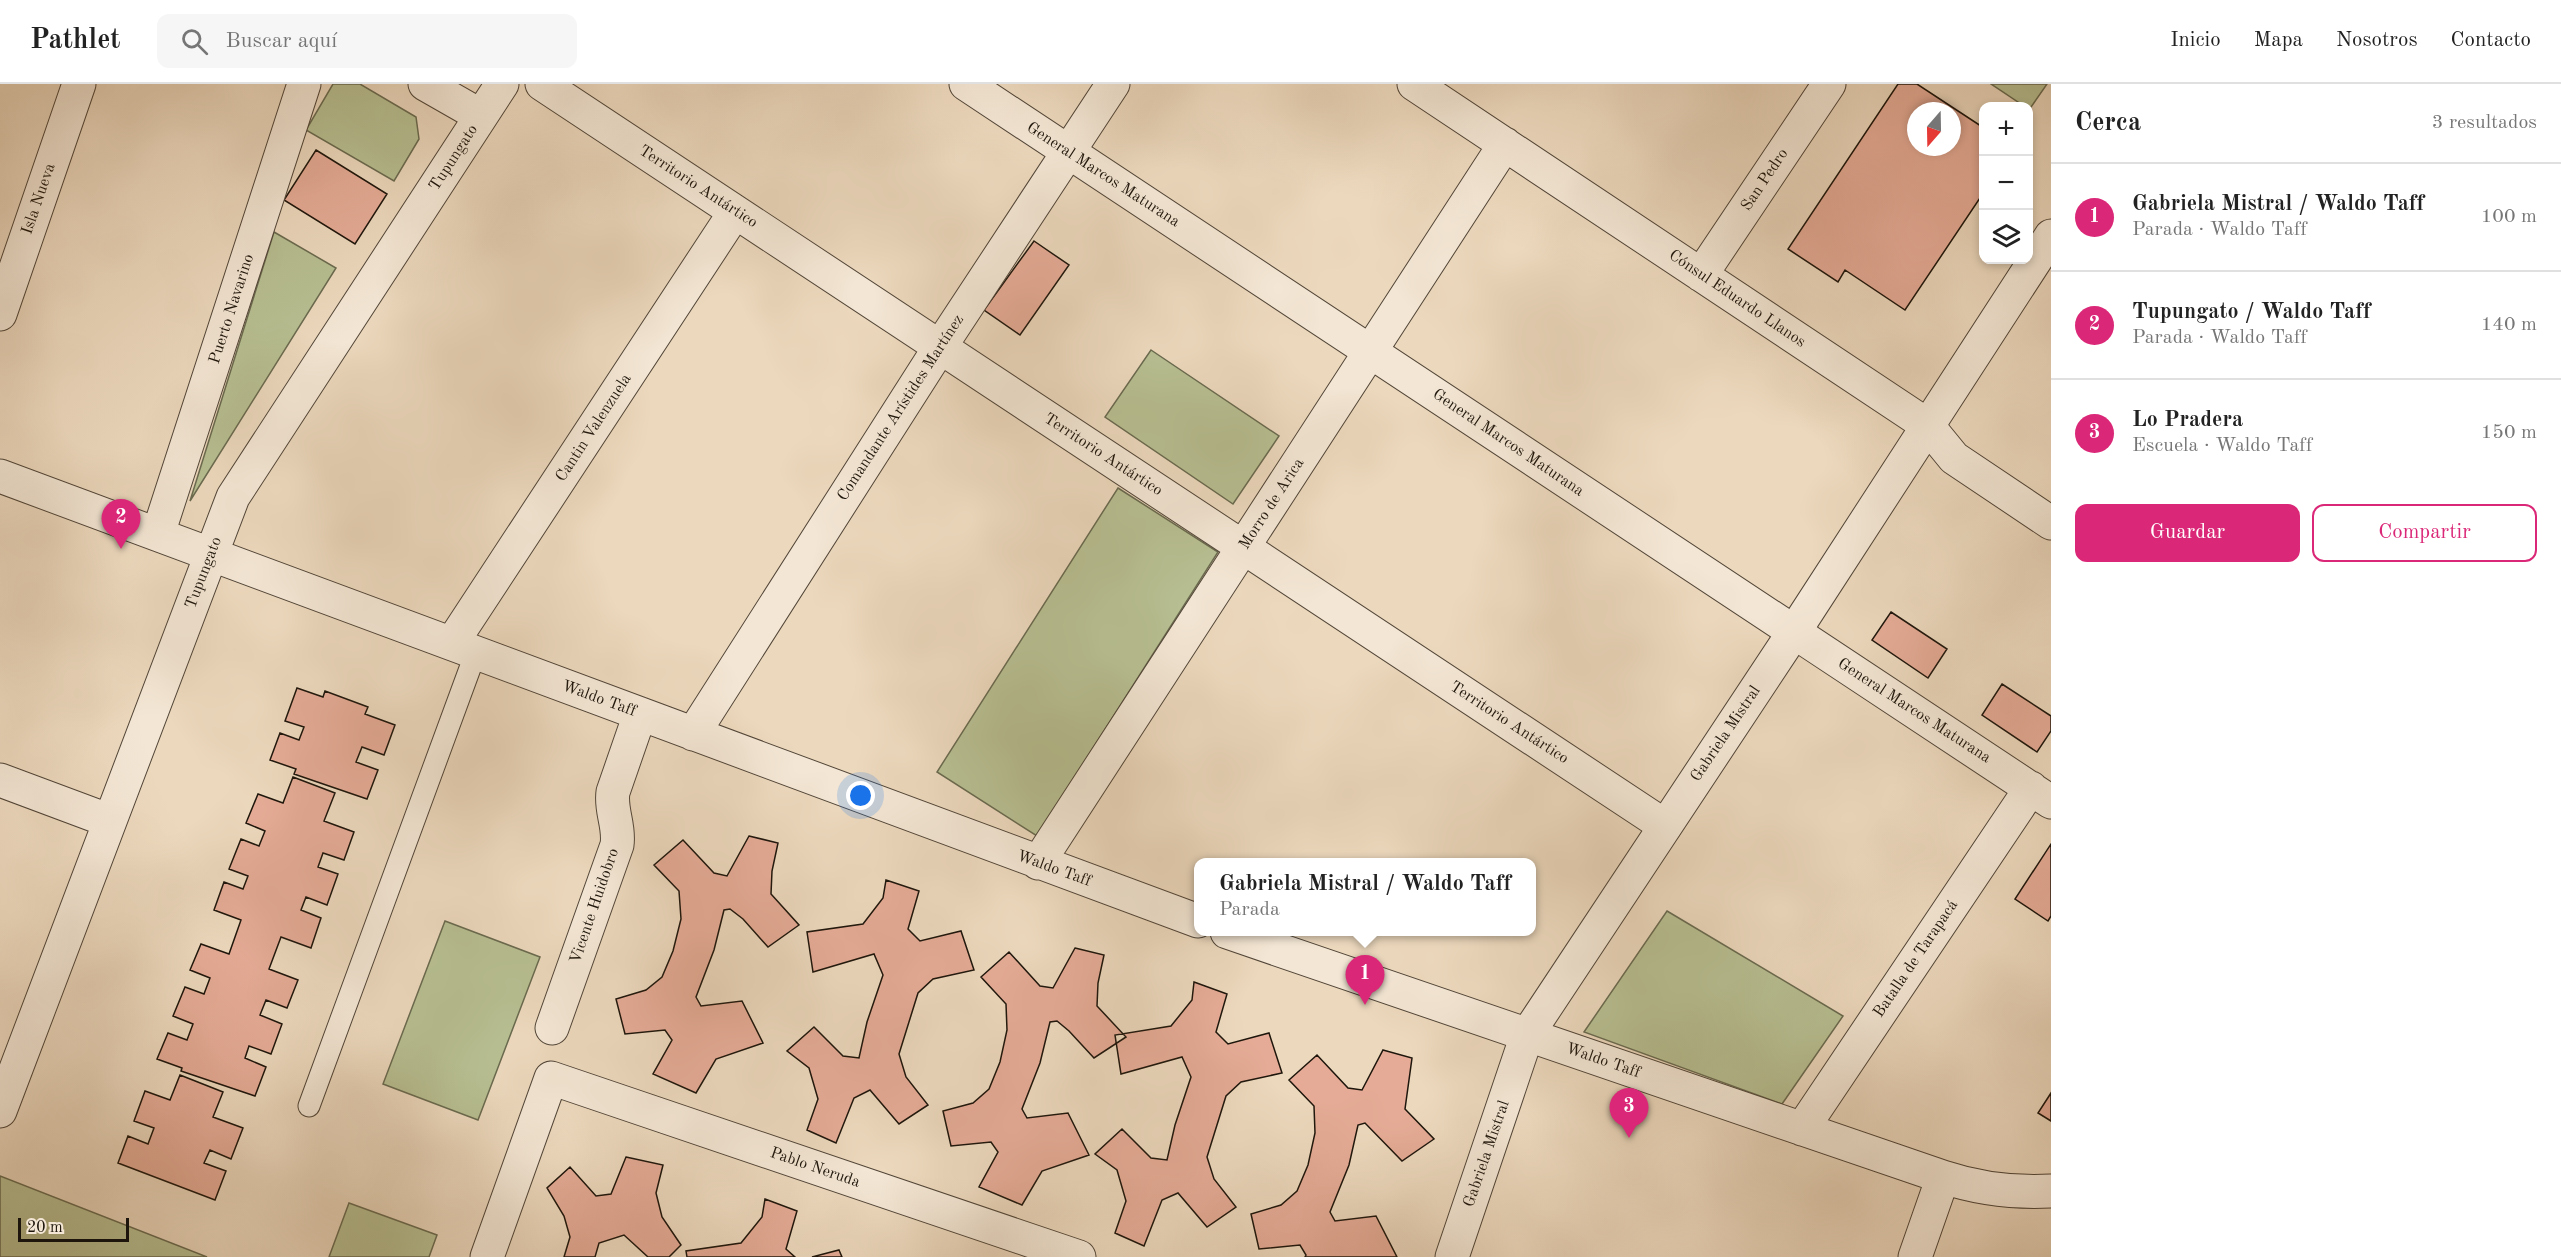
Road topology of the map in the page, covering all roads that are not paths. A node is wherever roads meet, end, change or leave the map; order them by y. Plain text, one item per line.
1 (78, 84) edge
2 (304, 84) edge
3 (425, 84) edge
4 (502, 84) edge
5 (542, 84) edge
6 (966, 84) edge
7 (1113, 84) edge
8 (1414, 84) edge
9 (1829, 84) edge
10 (482, 116) junction
11 (1505, 144) junction
12 (1068, 152) junction
13 (735, 212) junction
14 (2050, 238) edge
15 (1701, 275) junction
16 (0, 314) edge
17 (940, 347) junction
18 (1371, 352) junction
19 (1927, 425) junction
20 (0, 476) edge
21 (2051, 523) edge
22 (158, 534) junction
23 (1244, 548) junction
24 (212, 553) junction
25 (1794, 632) junction
26 (464, 648) junction
27 (640, 714) junction
28 (693, 734) junction
29 (0, 780) edge
30 (2041, 795) edge
31 (110, 821) junction
32 (1665, 826) junction
33 (1038, 863) junction
34 (1194, 920) edge
35 (1239, 936) edge
36 (552, 1028) dead end
37 (1527, 1035) junction
38 (11, 1048) edge
39 (309, 1106) dead end
40 (0, 1111) edge
41 (1802, 1129) junction
42 (1943, 1178) junction
43 (2051, 1191) edge
44 (487, 1257) edge
45 (1079, 1257) edge
46 (1452, 1257) edge
47 (1915, 1257) edge

1 - 16 street, Isla Nueva
2 - 22 street, Puerto Navarino
3 - 10 street
4 - 10 street, Tupungato
5 - 13 street, Territorio Antártico
6 - 12 street, General Marcos Maturana
7 - 12 street, Comandante Arístides Martínez
8 - 11 street, Cónsul Eduardo Llanos
9 - 15 street, San Pedro
10 - 24 street, Tupungato
11 - 15 street, Cónsul Eduardo Llanos
11 - 18 street, Morro de Arica
12 - 17 street, Comandante Arístides Martínez
12 - 18 street, General Marcos Maturana
13 - 17 street, Territorio Antártico
13 - 26 street, Cantin Valenzuela
14 - 19 street, Gabriela Mistral
15 - 19 street, Cónsul Eduardo Llanos
17 - 23 street, Territorio Antártico
17 - 28 street, Comandante Arístides Martínez
18 - 23 street, Morro de Arica
18 - 25 street, General Marcos Maturana
19 - 21 street, Cónsul Eduardo Llanos
19 - 25 street, Gabriela Mistral
20 - 22 street, Waldo Taff
22 - 24 street, Waldo Taff
23 - 32 street, Territorio Antártico
23 - 33 street, Morro de Arica
24 - 26 street, Waldo Taff
24 - 31 street, Tupungato
25 - 30 street, General Marcos Maturana
25 - 32 street, Gabriela Mistral
26 - 27 street, Waldo Taff
26 - 39 lane
27 - 28 street, Waldo Taff
27 - 36 street, Vicente Huidobro
28 - 33 street, Waldo Taff
29 - 31 street
30 - 41 street, Batalla de Tarapacá
31 - 38 street, Tupungato
32 - 37 street, Gabriela Mistral
33 - 34 street, Waldo Taff
35 - 37 street, Waldo Taff
37 - 41 street, Waldo Taff
37 - 46 street, Gabriela Mistral
38 - 40 street, Tupungato
41 - 42 street, Waldo Taff
42 - 43 street, Waldo Taff
42 - 47 street
44 - 45 street, Pablo Neruda

